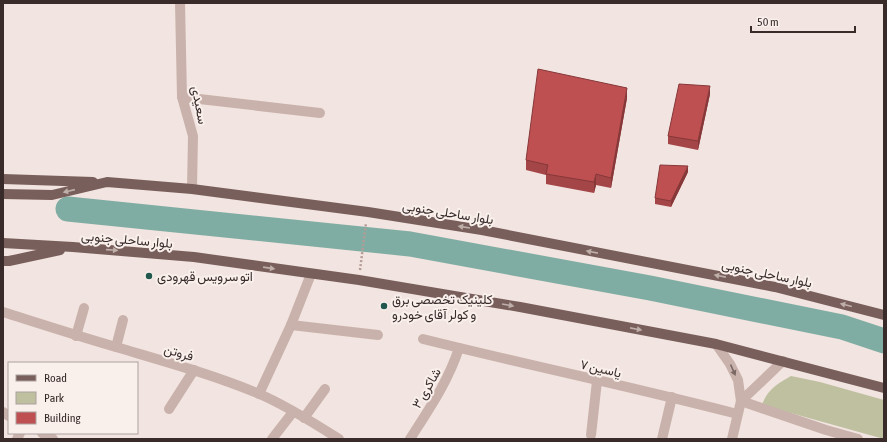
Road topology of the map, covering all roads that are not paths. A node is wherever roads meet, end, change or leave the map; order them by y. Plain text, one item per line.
1 (180, 3) edge
2 (182, 97) junction
3 (320, 113) dead end
4 (3, 180) edge
5 (107, 182) junction
6 (192, 189) junction
7 (3, 194) edge
8 (3, 243) edge
9 (73, 247) junction
10 (3, 261) edge
11 (310, 274) junction
12 (84, 308) dead end
13 (3, 312) edge
14 (884, 315) edge
15 (123, 320) dead end
16 (291, 325) junction
17 (378, 335) dead end
18 (76, 336) junction
19 (423, 339) dead end
20 (716, 344) junction
21 (116, 347) junction
22 (459, 348) junction
23 (783, 361) junction
24 (194, 370) junction
25 (597, 381) junction
26 (884, 388) edge
27 (325, 389) dead end
28 (259, 394) junction
29 (672, 397) junction
30 (741, 401) junction
31 (169, 409) dead end
32 (293, 412) junction
33 (737, 414) junction
34 (304, 418) junction
35 (44, 434) edge
36 (591, 435) dead end
37 (333, 438) edge
38 (53, 439) edge
39 (272, 439) edge
40 (410, 439) edge
41 (662, 439) edge
42 (732, 439) edge
43 (858, 439) edge

1 - 2 street, سعیدی
2 - 3 street
2 - 6 street, سعیدی
4 - 5 main road
5 - 6 main road, بلوار ساحلی جنوبی
5 -> 7 main road, بلوار ساحلی جنوبی
14 -> 6 main road, بلوار ساحلی جنوبی
8 - 9 main road, بلوار ساحلی جنوبی
9 - 10 main road
9 -> 11 main road, بلوار ساحلی جنوبی
11 - 16 street
11 -> 20 main road, بلوار ساحلی جنوبی
12 - 18 street
13 - 18 street, فروتن
15 - 21 street
16 - 17 street
16 - 28 street
18 - 21 street, فروتن
19 - 22 street, یاسین ۷
20 - 23 main road, بلوار ساحلی جنوبی
20 -> 30 street
21 - 24 street, فروتن
22 - 25 street, یاسین ۷
22 - 40 street, شاکری ۳
23 - 26 main road, بلوار ساحلی جنوبی
23 - 30 street
24 - 28 street, فروتن
24 - 31 street
25 - 29 street, یاسین ۷
25 - 36 street
27 - 34 street
28 - 32 street, فروتن
29 - 33 street, یاسین ۷
29 - 41 street
30 - 33 street
30 - 43 street
32 - 34 street, فروتن
32 - 39 street
33 - 42 street
34 - 37 street, فروتن
35 - 38 street

